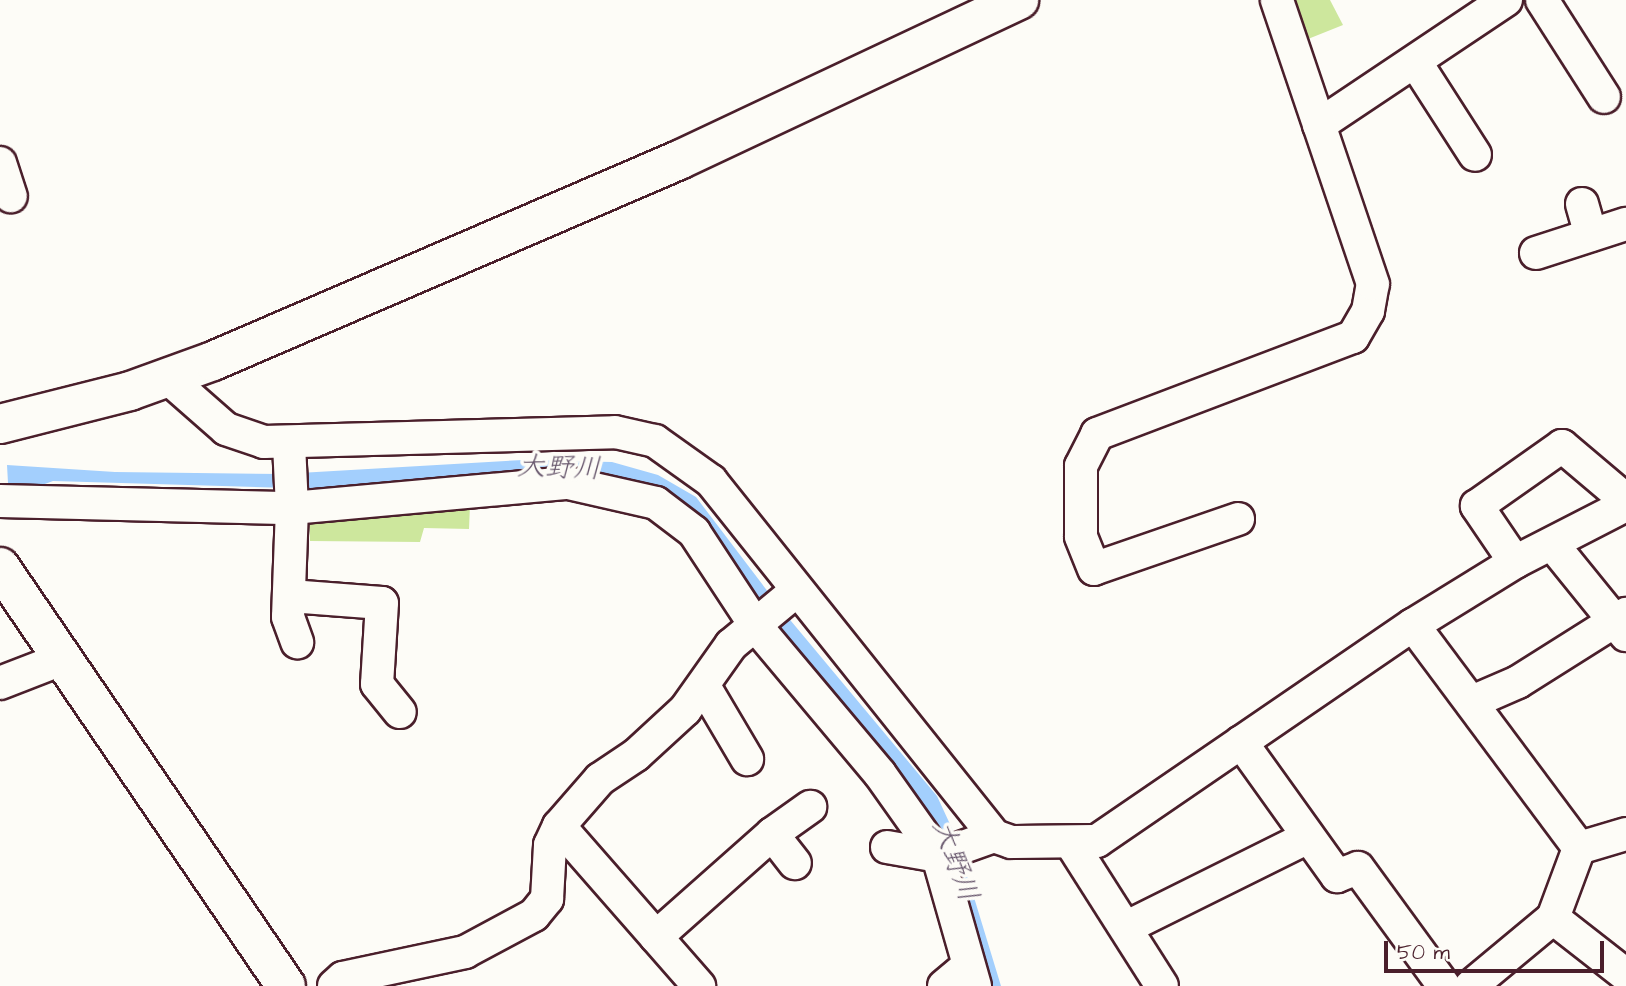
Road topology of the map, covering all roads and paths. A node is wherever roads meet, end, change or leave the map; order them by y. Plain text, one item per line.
1 (1019, 0) edge
2 (1277, 0) edge
3 (1506, 0) edge
4 (1542, 0) edge
5 (1416, 63) junction
6 (1604, 97) dead end
7 (1319, 125) junction
8 (1475, 155) dead end
9 (0, 163) edge
10 (11, 196) dead end
11 (1582, 204) dead end
12 (1626, 224) edge
13 (1591, 235) junction
14 (1536, 253) dead end
15 (168, 378) junction
16 (0, 424) edge
17 (289, 443) junction
18 (0, 501) edge
19 (1626, 502) edge
20 (292, 508) junction
21 (1238, 519) dead end
22 (1553, 545) junction
23 (1515, 562) junction
24 (0, 567) edge
25 (796, 591) junction
26 (290, 596) junction
27 (1623, 624) edge
28 (755, 625) junction
29 (1413, 625) junction
30 (297, 642) dead end
31 (62, 659) junction
32 (0, 683) edge
33 (704, 686) junction
34 (1472, 702) junction
35 (400, 712) dead end
36 (1241, 742) junction
37 (747, 760) dead end
38 (810, 807) dead end
39 (559, 826) junction
40 (772, 834) junction
41 (1626, 834) edge
42 (1308, 837) junction
43 (982, 840) junction
44 (1071, 843) junction
45 (887, 846) dead end
46 (1579, 848) junction
47 (938, 856) junction
48 (795, 863) dead end
49 (1553, 918) junction
50 (1127, 927) junction
51 (656, 937) junction
52 (1626, 975) edge
53 (962, 980) edge
54 (286, 986) edge
55 (334, 986) edge
56 (699, 986) edge
57 (1162, 986) edge
58 (1444, 986) edge
59 (1471, 986) edge

1 - 15 street
2 - 7 street
3 - 5 street
4 - 6 street
5 - 7 street
5 - 8 street
7 - 21 street
9 - 10 street
11 - 13 street
12 - 13 street
13 - 14 street
15 - 16 street
15 - 17 street
17 - 20 street
17 - 25 street
18 - 20 street
19 - 22 street
19 - 23 street
20 - 26 street
20 - 28 street
22 - 23 street
22 - 27 street
23 - 29 street
24 - 31 street
25 - 28 street
25 - 43 street
26 - 30 street
26 - 35 street
27 - 34 street
28 - 33 street
28 - 47 street
29 - 34 street
29 - 36 street
31 - 32 street
31 - 54 street
33 - 37 street
33 - 39 street
34 - 46 street
36 - 42 street
36 - 44 street
38 - 40 street
39 - 51 street
39 - 55 street
40 - 48 street
40 - 51 street
41 - 46 street
42 - 50 street
42 - 58 street
43 - 44 street
43 - 47 street
44 - 50 street
45 - 47 street
46 - 49 street
47 - 53 street
49 - 52 street
49 - 59 street
50 - 57 street
51 - 56 street

